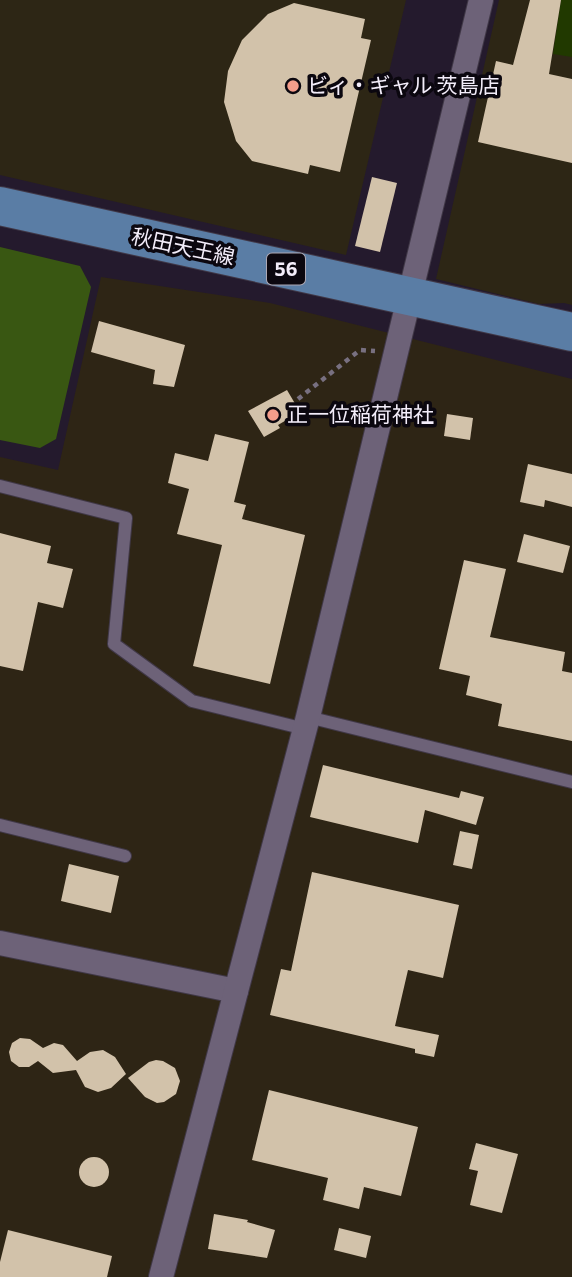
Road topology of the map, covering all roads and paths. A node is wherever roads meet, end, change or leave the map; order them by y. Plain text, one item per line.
1 (481, 0) edge
2 (0, 206) edge
3 (410, 296) junction
4 (572, 332) edge
5 (396, 352) junction
6 (298, 399) dead end
7 (0, 486) edge
8 (306, 723) junction
9 (572, 782) edge
10 (0, 825) edge
11 (125, 856) dead end
12 (0, 943) edge
13 (236, 991) junction
14 (161, 1277) edge

1 - 3 street
2 - 3 main road, 秋田天王線 / 56
3 - 4 main road, 秋田天王線 / 56
3 - 5 street
5 - 6 path
5 - 8 street
7 - 8 lane
8 - 9 lane
8 - 13 street
10 - 11 lane
12 - 13 street
13 - 14 street

